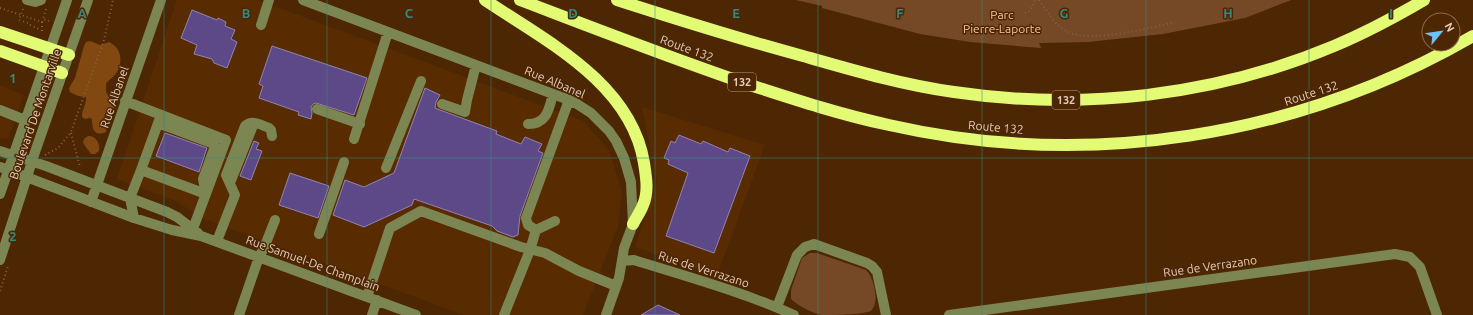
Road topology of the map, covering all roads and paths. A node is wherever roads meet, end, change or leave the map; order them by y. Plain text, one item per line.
1 (27, 0) edge
2 (67, 0) edge
3 (88, 0) edge
4 (114, 0) edge
5 (161, 0) edge
6 (269, 0) edge
7 (303, 0) edge
8 (485, 0) edge
9 (520, 0) edge
10 (617, 0) edge
11 (1035, 0) edge
12 (1039, 0) edge
13 (1424, 0) edge
14 (44, 3) edge
15 (0, 8) edge
16 (1024, 13) dead end
17 (21, 15) junction
18 (27, 17) junction
19 (43, 19) junction
20 (25, 22) junction
21 (42, 22) junction
22 (52, 22) dead end
23 (1175, 22) dead end
24 (261, 25) dead end
25 (0, 32) edge
26 (388, 32) junction
27 (1473, 36) edge
28 (51, 49) junction
29 (0, 51) edge
30 (69, 55) junction
31 (476, 65) junction
32 (44, 67) junction
33 (62, 73) junction
34 (421, 81) dead end
35 (553, 94) junction
36 (569, 100) junction
37 (125, 101) junction
38 (442, 104) dead end
39 (317, 109) dead end
40 (0, 110) edge
41 (159, 119) junction
42 (25, 120) junction
43 (360, 124) junction
44 (528, 124) dead end
45 (71, 132) junction
46 (272, 136) dead end
47 (354, 139) dead end
48 (0, 151) edge
49 (46, 154) dead end
50 (13, 156) junction
51 (32, 162) junction
52 (344, 162) dead end
53 (386, 168) dead end
54 (4, 169) edge
55 (141, 170) junction
56 (82, 172) dead end
57 (27, 178) junction
58 (97, 186) junction
59 (0, 194) edge
60 (206, 194) junction
61 (130, 198) junction
62 (91, 202) junction
63 (134, 218) junction
64 (275, 220) dead end
65 (555, 221) dead end
66 (633, 224) junction
67 (536, 230) junction
68 (192, 231) junction
69 (319, 234) dead end
70 (217, 241) junction
71 (530, 250) junction
72 (259, 257) junction
73 (0, 260) edge
74 (622, 261) junction
75 (616, 286) junction
76 (367, 297) junction
77 (377, 300) junction
78 (777, 307) junction
79 (978, 313) edge
80 (239, 315) edge
81 (372, 315) edge
82 (416, 315) edge
83 (504, 315) edge
84 (606, 315) edge
85 (794, 315) edge
86 (886, 315) edge
87 (949, 315) edge
88 (1437, 315) edge

1 - 14 street
2 - 28 street, Boulevard De Montarville
3 - 30 street, Boulevard De Montarville
4 - 45 path, Boulevard De Montarville
5 - 37 street, Rue Albanel
6 - 24 street
7 - 26 street, Rue Albanel
8 - 66 highway
9 - 27 highway, Route 132 / 132
10 - 13 highway, Route 132 / 132
11 - 16 path
12 - 23 path
14 - 19 path
15 - 17 path
17 - 18 path
17 - 20 path
18 - 20 path
18 - 21 path
19 - 21 path
19 - 22 path
20 - 21 path
25 - 28 highway
26 - 31 street, Rue Albanel
26 - 43 street
28 - 30 highway
28 - 32 street, Boulevard De Montarville
29 - 32 highway
30 - 33 street, Boulevard De Montarville
31 - 35 street, Rue Albanel
31 - 38 street
32 - 33 highway
32 - 42 street, Boulevard De Montarville
33 - 51 street, Boulevard De Montarville
34 - 53 street
35 - 36 street, Rue Albanel
35 - 44 street
36 - 66 street, Rue Albanel
36 - 67 street
37 - 41 street
37 - 58 street, Rue Albanel
39 - 43 street
40 - 42 street
41 - 55 street
41 - 60 street
42 - 50 street, Boulevard De Montarville
43 - 47 street
45 - 49 path, Boulevard De Montarville
45 - 56 path
46 - 70 street
48 - 50 street, Rue Samuel-De Champlain
50 - 51 street, Rue Samuel-De Champlain
50 - 54 street, Boulevard De Montarville
51 - 57 street, Boulevard De Montarville
51 - 58 street, Rue Samuel-De Champlain
52 - 69 street
54 - 57 street, Rue Samuel-De Champlain
54 - 59 street, Boulevard De Montarville
55 - 60 street
55 - 61 street
57 - 62 street, Rue Samuel-De Champlain
57 - 73 street, Boulevard De Montarville
58 - 61 street, Rue Samuel-De Champlain
58 - 62 street, Rue Albanel
60 - 68 street
61 - 63 street
61 - 68 street, Rue Samuel-De Champlain
62 - 63 street, Rue Samuel-De Champlain
63 - 68 street, Rue Samuel-De Champlain
64 - 72 street
65 - 67 street
66 - 74 street, Rue Albanel
67 - 71 street
68 - 70 street, Rue Samuel-De Champlain
70 - 72 street, Rue Samuel-De Champlain
71 - 75 street
71 - 76 street
71 - 83 street
72 - 76 street, Rue Samuel-De Champlain
72 - 80 street
74 - 75 street, Rue Albanel
74 - 78 street, Rue de Verrazano
75 - 84 street, Rue Albanel
76 - 77 street, Rue Samuel-De Champlain
77 - 81 street
77 - 82 street, Rue Samuel-De Champlain
78 - 85 street, Rue de Verrazano
78 - 86 street
79 - 87 street, Rue de Verrazano
79 - 88 street, Rue de Verrazano

